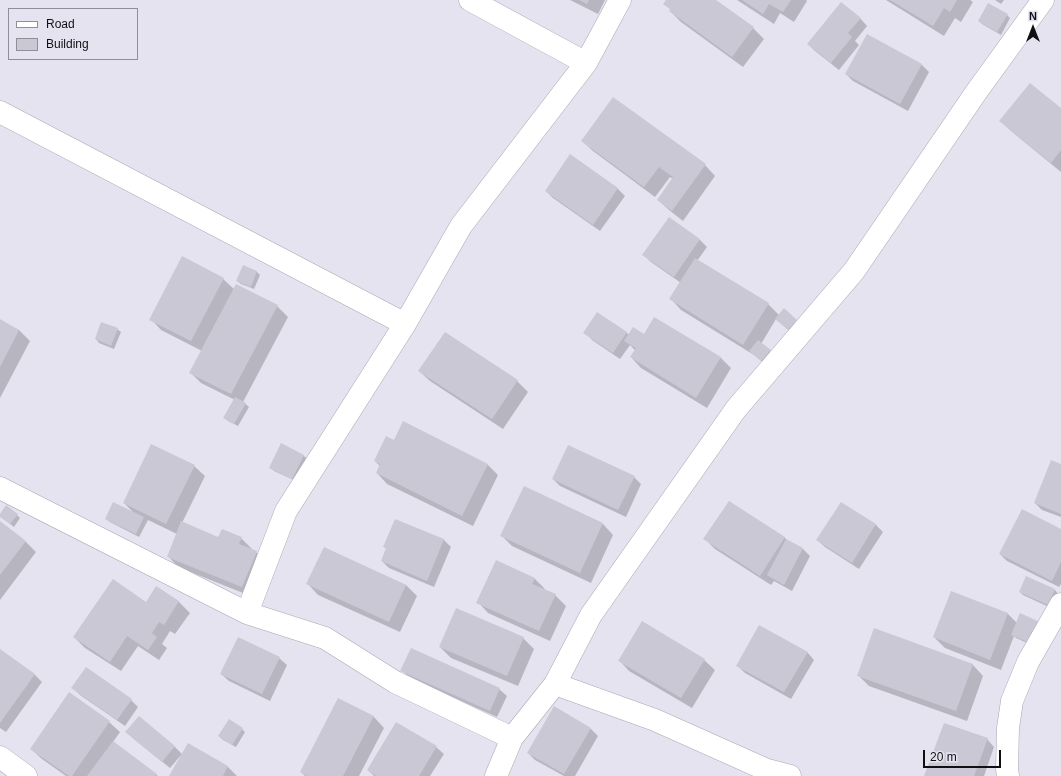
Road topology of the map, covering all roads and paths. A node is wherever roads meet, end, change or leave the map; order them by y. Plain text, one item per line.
1 (470, 0) edge
2 (620, 0) edge
3 (1043, 0) edge
4 (586, 63) junction
5 (0, 112) edge
6 (405, 324) junction
7 (0, 488) edge
8 (1061, 604) edge
9 (247, 613) junction
10 (555, 684) junction
11 (512, 738) junction
12 (0, 757) edge
13 (26, 776) edge
14 (496, 776) edge
15 (790, 776) edge
16 (1008, 776) edge

1 - 4 street
2 - 4 street
3 - 10 street
4 - 6 street
5 - 6 street
6 - 9 street
7 - 9 street
8 - 16 street
9 - 11 street
10 - 11 street
10 - 15 street
11 - 14 street
12 - 13 street

